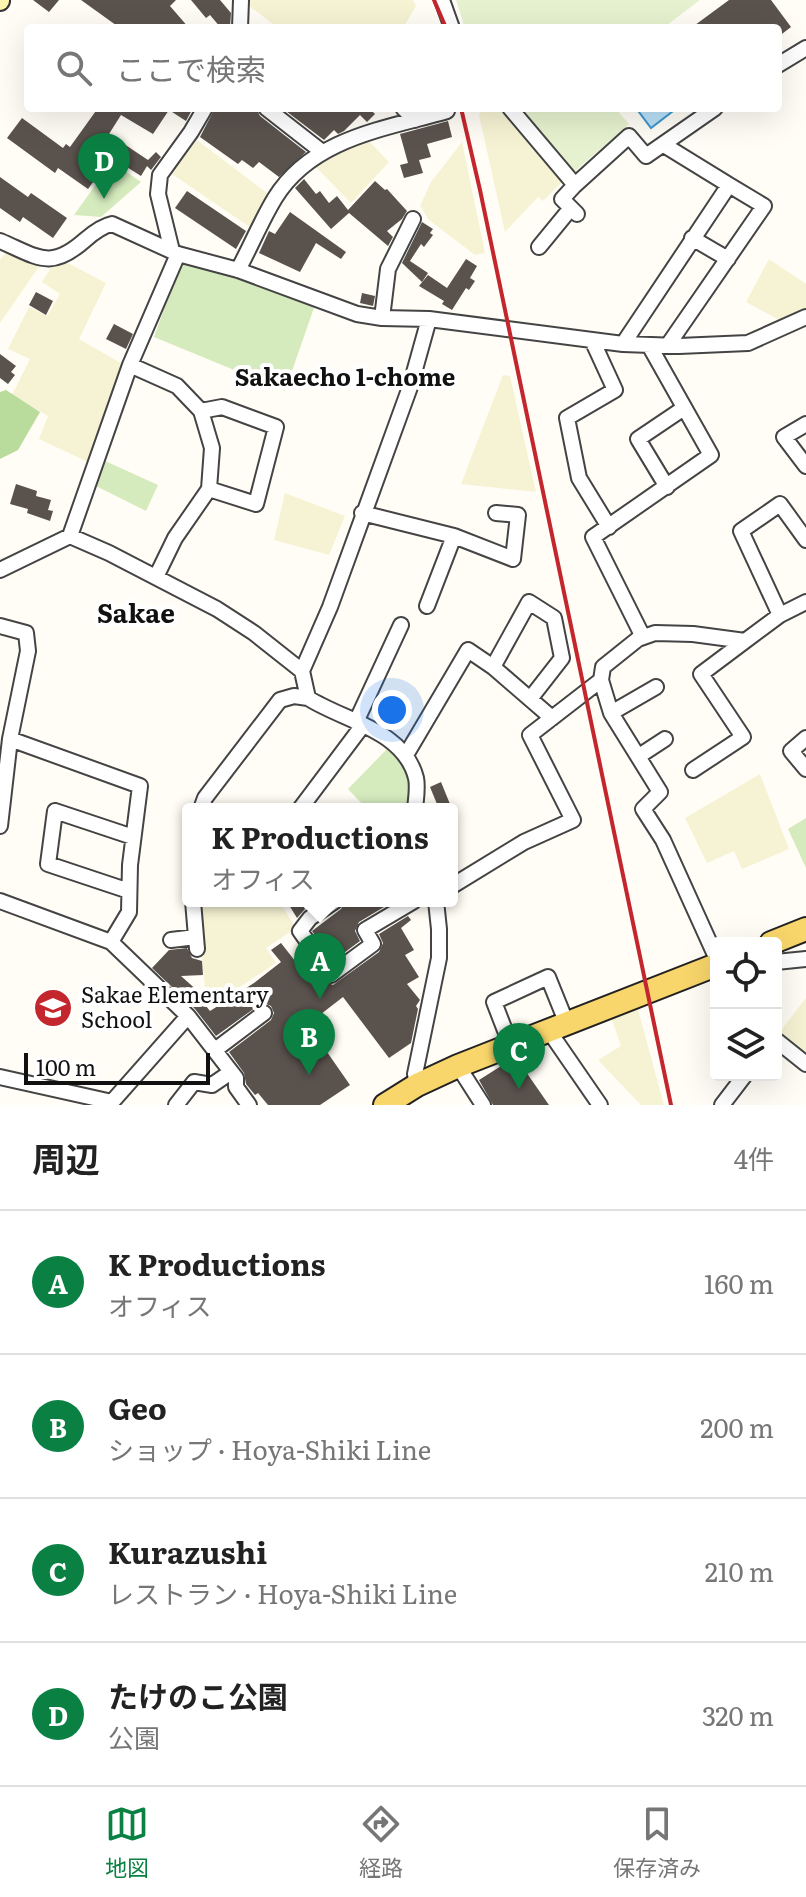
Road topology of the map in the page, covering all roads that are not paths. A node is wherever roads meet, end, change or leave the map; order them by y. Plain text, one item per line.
1 (241, 0) edge
2 (442, 0) edge
3 (240, 24) edge
4 (451, 24) edge
5 (806, 48) edge
6 (782, 63) edge
7 (203, 112) edge
8 (271, 112) edge
9 (407, 112) edge
10 (443, 112) edge
11 (513, 112) edge
12 (709, 112) edge
13 (415, 120) junction
14 (664, 145) junction
15 (321, 151) junction
16 (575, 185) junction
17 (729, 185) junction
18 (413, 219) dead end
19 (692, 238) junction
20 (0, 241) edge
21 (539, 247) dead end
22 (175, 252) junction
23 (728, 259) junction
24 (238, 270) junction
25 (806, 317) edge
26 (382, 318) junction
27 (429, 319) junction
28 (592, 340) junction
29 (623, 344) junction
30 (649, 345) junction
31 (668, 345) junction
32 (130, 365) junction
33 (684, 408) junction
34 (201, 411) junction
35 (806, 424) edge
36 (806, 466) edge
37 (667, 487) junction
38 (209, 489) junction
39 (362, 513) junction
40 (496, 513) dead end
41 (609, 527) junction
42 (70, 536) junction
43 (454, 536) junction
44 (806, 540) edge
45 (0, 570) edge
46 (156, 577) junction
47 (806, 602) edge
48 (427, 606) dead end
49 (780, 615) junction
50 (401, 625) dead end
51 (0, 626) edge
52 (643, 637) junction
53 (745, 641) junction
54 (493, 667) junction
55 (302, 671) junction
56 (601, 680) junction
57 (656, 687) dead end
58 (308, 698) junction
59 (530, 699) junction
60 (0, 706) edge
61 (16, 709) junction
62 (611, 713) junction
63 (552, 718) junction
64 (359, 723) junction
65 (806, 738) edge
66 (10, 739) junction
67 (665, 739) dead end
68 (406, 755) junction
69 (639, 756) junction
70 (4, 758) edge
71 (806, 769) edge
72 (693, 770) dead end
73 (203, 803) edge
74 (304, 803) edge
75 (415, 803) edge
76 (0, 826) edge
77 (133, 837) junction
78 (458, 882) edge
79 (129, 891) junction
80 (0, 901) edge
81 (194, 907) edge
82 (326, 907) edge
83 (404, 907) edge
84 (437, 907) edge
85 (806, 929) edge
86 (782, 939) edge
87 (171, 940) dead end
88 (111, 942) junction
89 (710, 944) edge
90 (806, 959) edge
91 (782, 961) edge
92 (710, 967) edge
93 (264, 1013) dead end
94 (188, 1016) junction
95 (558, 1027) junction
96 (782, 1045) edge
97 (511, 1046) junction
98 (215, 1050) junction
99 (806, 1064) edge
100 (458, 1066) junction
101 (231, 1072) junction
102 (0, 1077) edge
103 (740, 1081) edge
104 (417, 1085) junction
105 (95, 1102) edge
106 (176, 1105) edge
107 (249, 1105) edge
108 (385, 1105) edge
109 (483, 1105) edge
110 (600, 1105) edge
111 (722, 1105) edge

1 - 3 street
2 - 4 street
5 - 6 street
7 - 22 street
8 - 15 street
9 - 13 street
10 - 13 street
11 - 16 street
12 - 14 street
13 - 15 street
14 - 16 street
14 - 17 street
15 - 24 street
16 - 21 street
17 - 19 street
17 - 23 street
18 - 26 street
19 - 23 street
19 - 29 street
20 - 22 street
22 - 24 street
22 - 32 street
23 - 31 street
24 - 26 street
25 - 31 street
26 - 27 street
27 - 28 street
27 - 39 street
28 - 29 street
28 - 41 street
29 - 30 street
30 - 31 street
30 - 33 street
32 - 34 street
32 - 42 street
33 - 37 street
33 - 37 street
34 - 38 street
34 - 38 street
35 - 36 street
37 - 41 street
38 - 46 street
39 - 43 street
39 - 55 street
40 - 43 street
41 - 52 street
42 - 45 street
42 - 46 street
43 - 48 street
44 - 49 street
46 - 55 street
47 - 49 street
49 - 53 street
50 - 64 street
51 - 61 street
52 - 53 street
52 - 56 street
53 - 72 street
54 - 59 street
54 - 59 street
54 - 68 street
55 - 58 street
56 - 62 street
56 - 63 street
57 - 62 street
58 - 64 street
58 - 73 street
59 - 63 street
60 - 61 street
61 - 66 street
62 - 69 street
63 - 78 street
64 - 68 street
64 - 74 street
65 - 71 street
66 - 70 street
66 - 77 street
67 - 69 street
68 - 75 street
69 - 89 street
70 - 76 street
77 - 79 street
77 - 79 street
79 - 88 street
80 - 88 street
81 - 87 street
82 - 83 street
84 - 104 street
85 - 86 main road
88 - 94 street
90 - 91 street
92 - 95 main road
93 - 98 street
94 - 98 street
94 - 105 street
95 - 97 main road
95 - 97 street
95 - 110 street
96 - 99 street
97 - 100 main road
98 - 101 street
100 - 104 main road
100 - 109 street
101 - 106 street
101 - 107 street
102 - 105 street
103 - 111 street
104 - 108 main road

